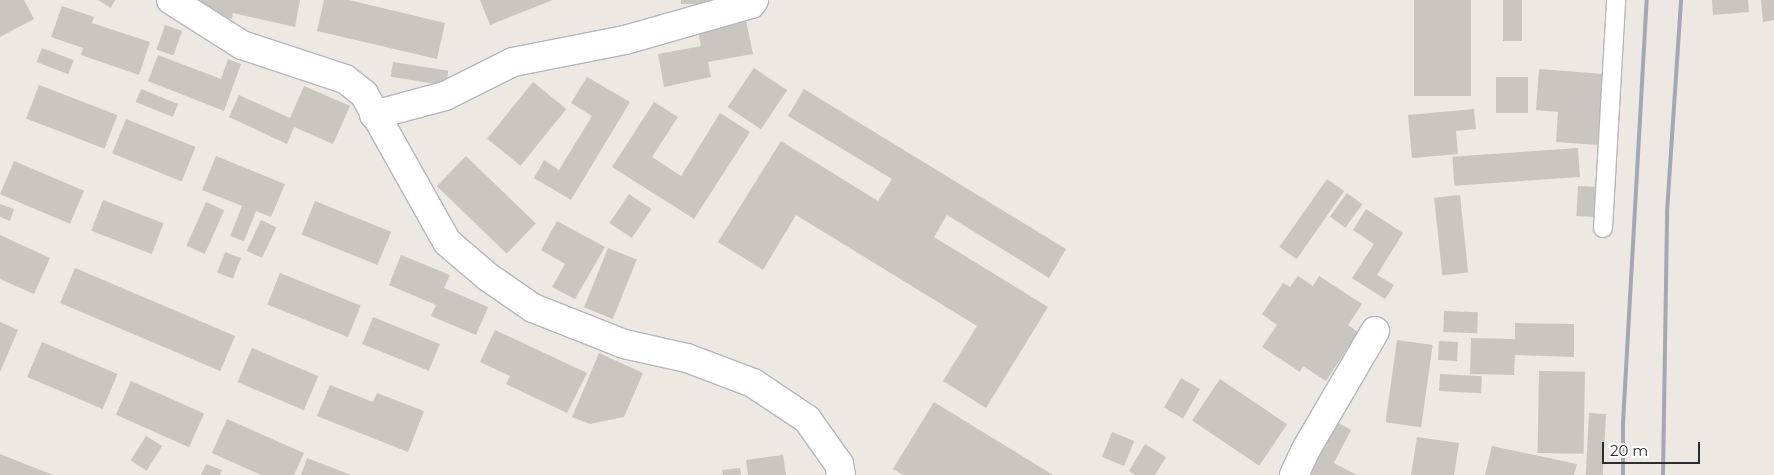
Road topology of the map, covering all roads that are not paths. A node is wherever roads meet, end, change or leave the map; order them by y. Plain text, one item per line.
1 (171, 0) edge
2 (754, 0) edge
3 (1616, 0) edge
4 (374, 115) junction
5 (1603, 228) dead end
6 (1375, 332) dead end
7 (841, 475) edge
8 (1294, 475) edge

1 - 4 street
2 - 4 street
3 - 5 lane
4 - 7 street
6 - 8 street

